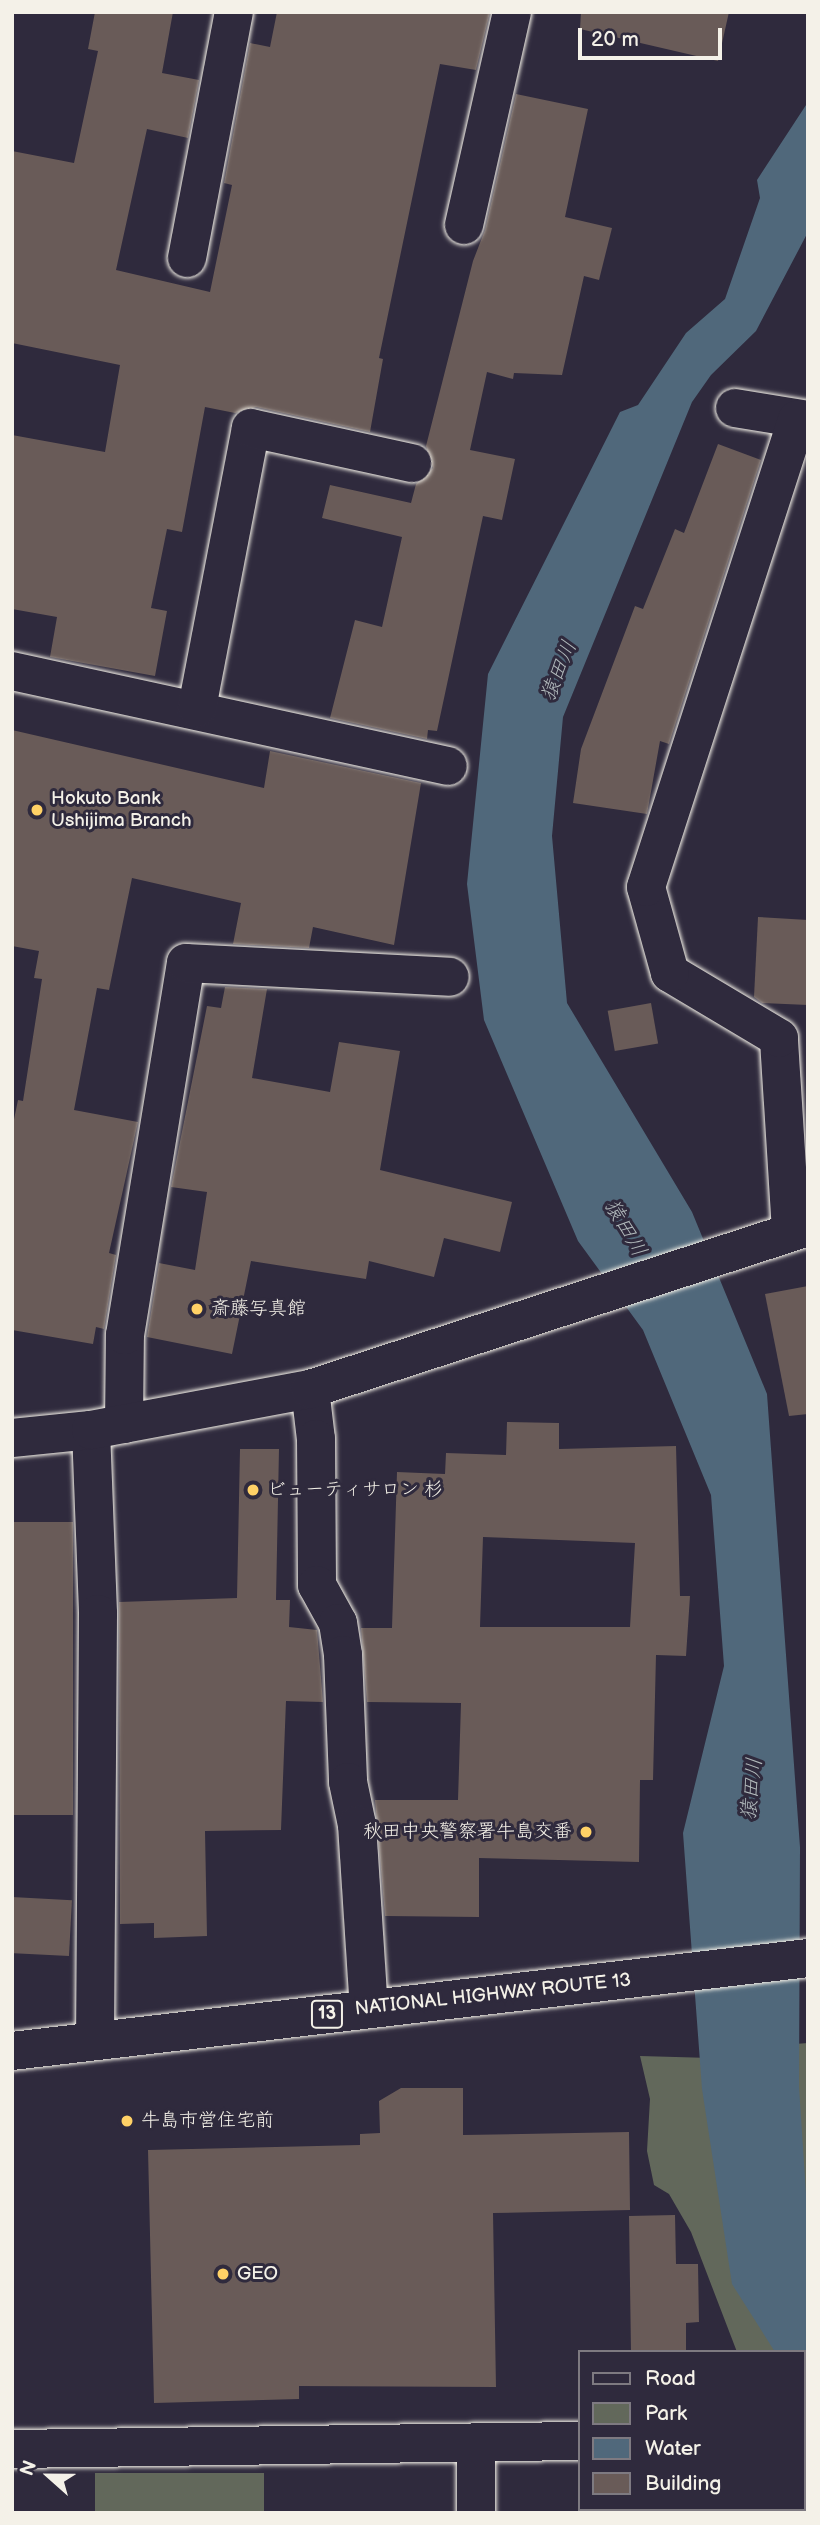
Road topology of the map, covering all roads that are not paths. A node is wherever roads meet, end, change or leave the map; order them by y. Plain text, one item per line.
1 (234, 12) edge
2 (512, 12) edge
3 (464, 225) dead end
4 (187, 258) dead end
5 (735, 408) dead end
6 (802, 420) edge
7 (412, 463) dead end
8 (12, 671) edge
9 (197, 708) junction
10 (448, 766) dead end
11 (450, 977) dead end
12 (785, 1233) edge
13 (310, 1389) junction
14 (107, 1427) junction
15 (12, 1438) edge
16 (808, 1958) edge
17 (369, 2009) junction
18 (95, 2041) junction
19 (12, 2051) edge
20 (578, 2441) edge
21 (476, 2442) junction
22 (12, 2449) edge
23 (476, 2513) edge

1 - 4 main road
2 - 3 main road
5 - 6 main road
6 - 12 main road
7 - 9 main road
8 - 9 main road
9 - 10 main road
11 - 14 main road
12 - 13 main road
13 - 14 main road
13 - 17 main road
14 - 15 main road
14 - 18 main road
16 - 17 main road, NATIONAL HIGHWAY ROUTE 13 / 13
17 - 18 main road, NATIONAL HIGHWAY ROUTE 13 / 13
18 - 19 main road, NATIONAL HIGHWAY ROUTE 13 / 13
20 - 21 main road
21 - 22 main road
21 - 23 main road

